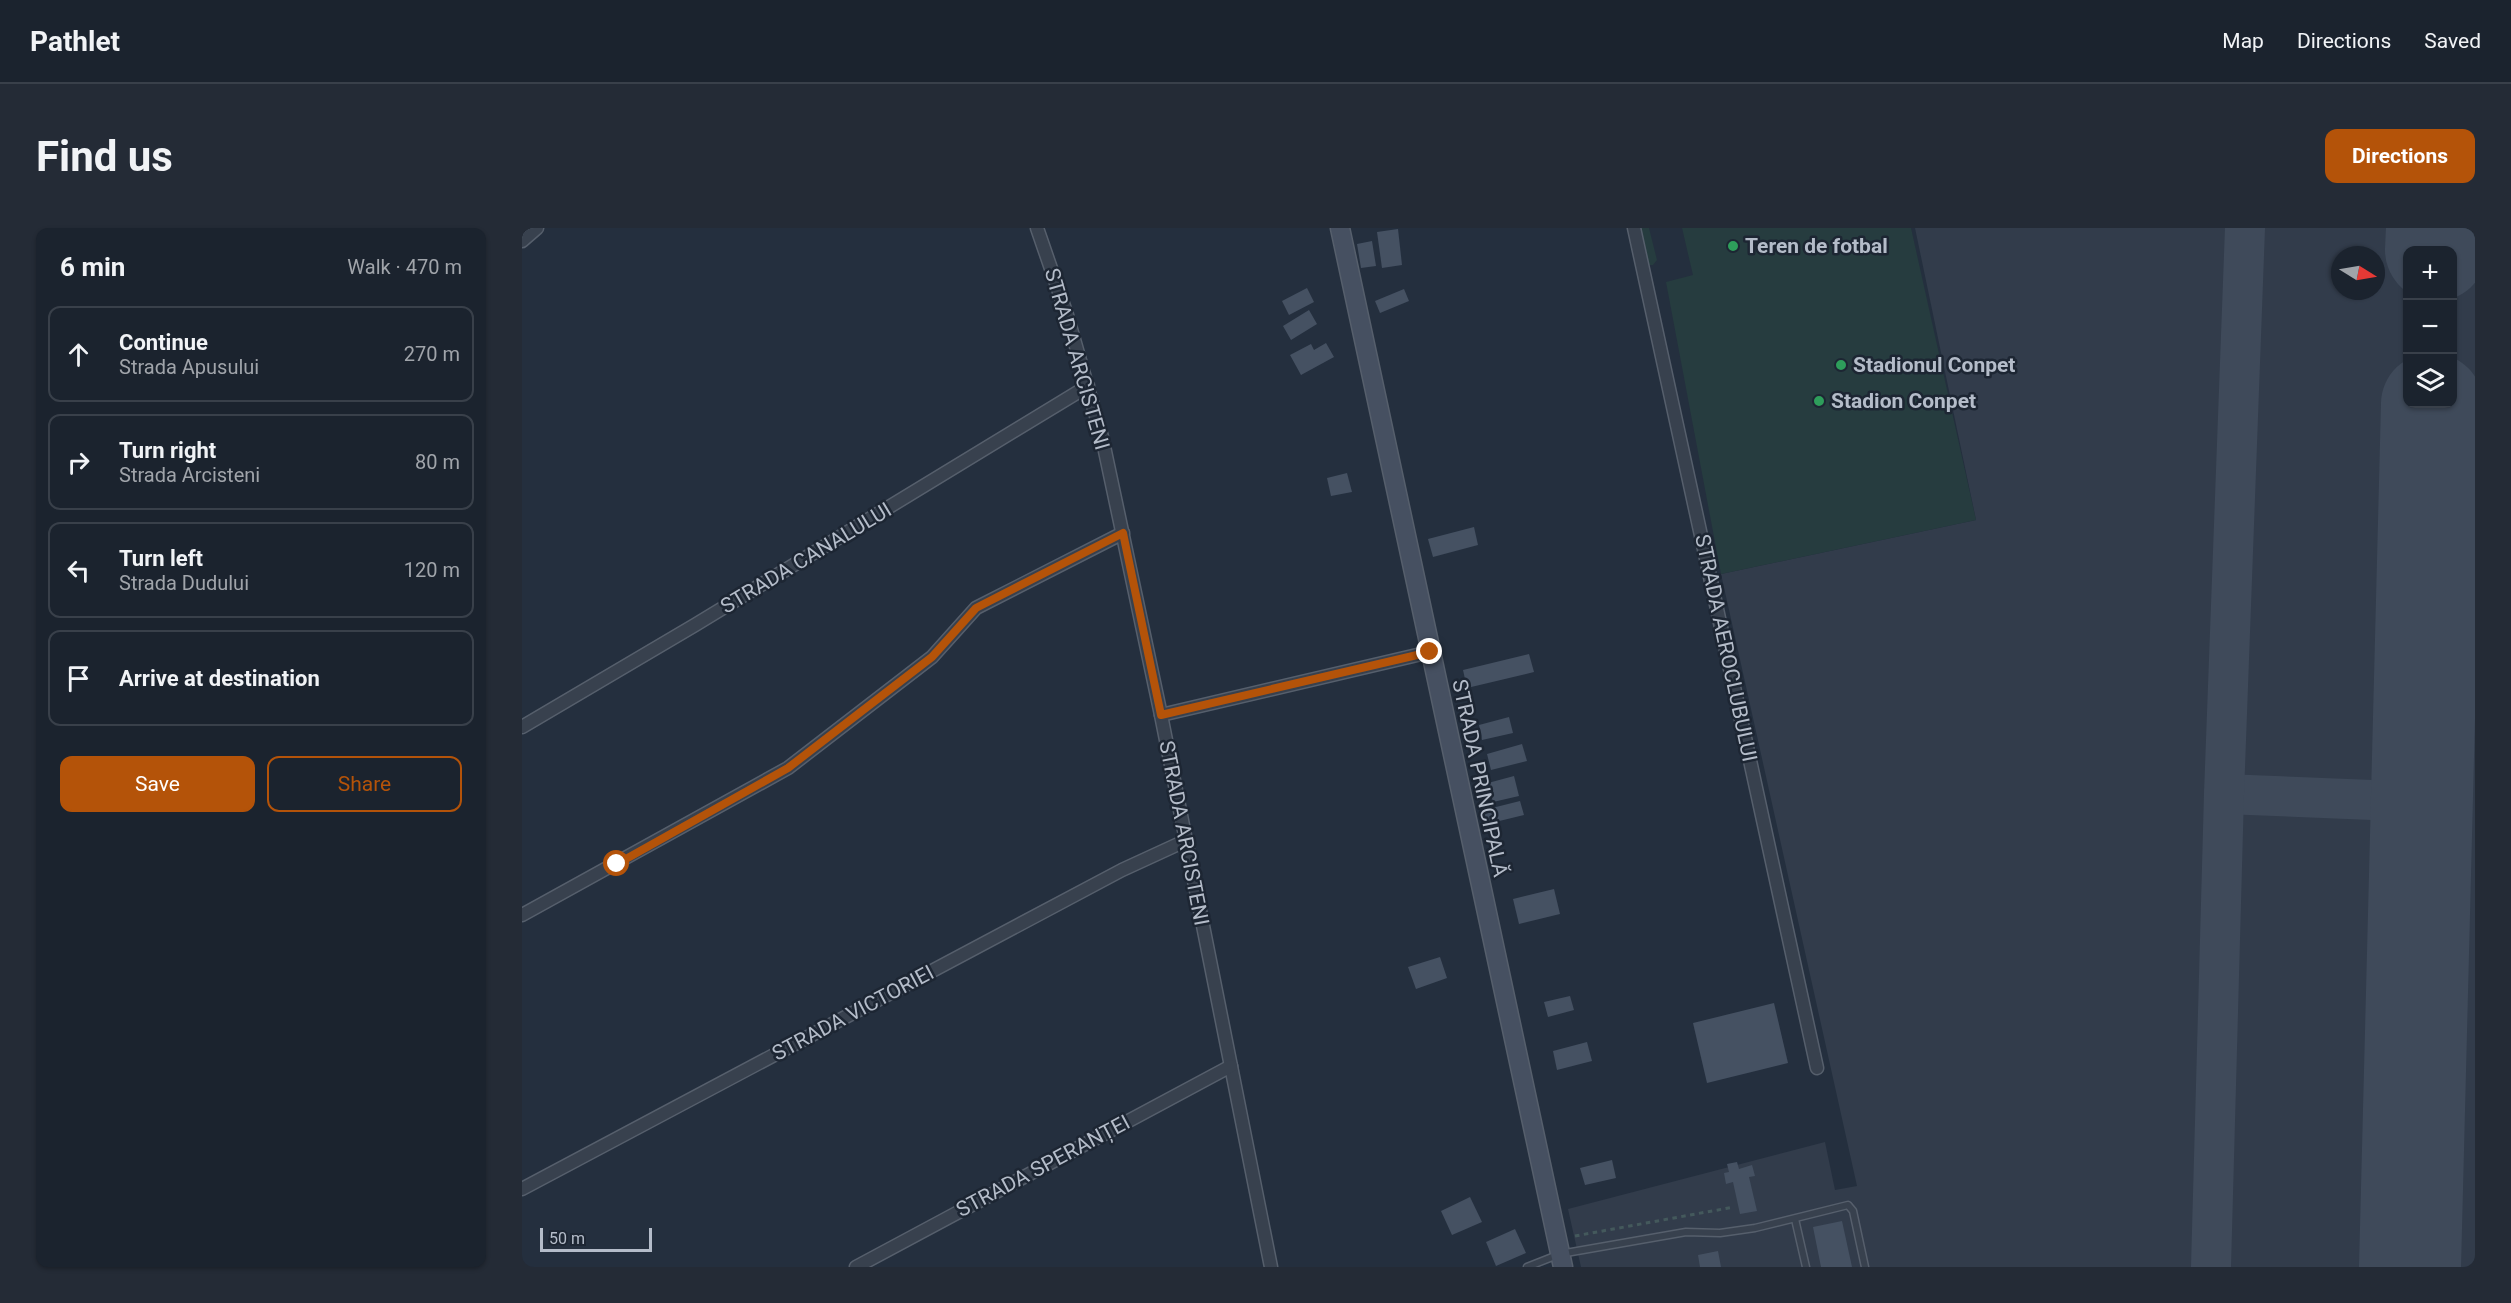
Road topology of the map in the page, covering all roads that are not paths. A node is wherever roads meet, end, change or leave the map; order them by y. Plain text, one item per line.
1 (537, 228) edge
2 (1037, 228) edge
3 (1634, 228) edge
4 (1344, 230) edge
5 (522, 241) edge
6 (1088, 386) junction
7 (1123, 533) junction
8 (1430, 652) junction
9 (1161, 715) junction
10 (522, 727) edge
11 (1185, 841) junction
12 (522, 915) edge
13 (1231, 1066) junction
14 (1817, 1068) dead end
15 (522, 1189) edge
16 (1795, 1219) junction
17 (1562, 1261) edge
18 (856, 1267) edge
19 (1271, 1267) edge
20 (1527, 1267) edge
21 (1806, 1267) edge
22 (1865, 1267) edge

1 - 5 street
2 - 6 street, STRADA ARCISTENI
3 - 14 street, STRADA AEROCLUBULUI
4 - 8 main road, STRADA PRINCIPALĂ
6 - 7 street, STRADA ARCISTENI
6 - 10 street, STRADA CANALULUI
7 - 9 street, STRADA ARCISTENI
7 - 12 street
8 - 9 street
8 - 17 main road, STRADA PRINCIPALĂ
9 - 11 street, STRADA ARCISTENI
11 - 13 street, STRADA ARCISTENI
11 - 15 street, STRADA VICTORIEI
13 - 18 street, STRADA SPERANȚEI
13 - 19 street, STRADA ARCISTENI
16 - 17 lane
16 - 21 lane
16 - 22 lane
17 - 20 lane

